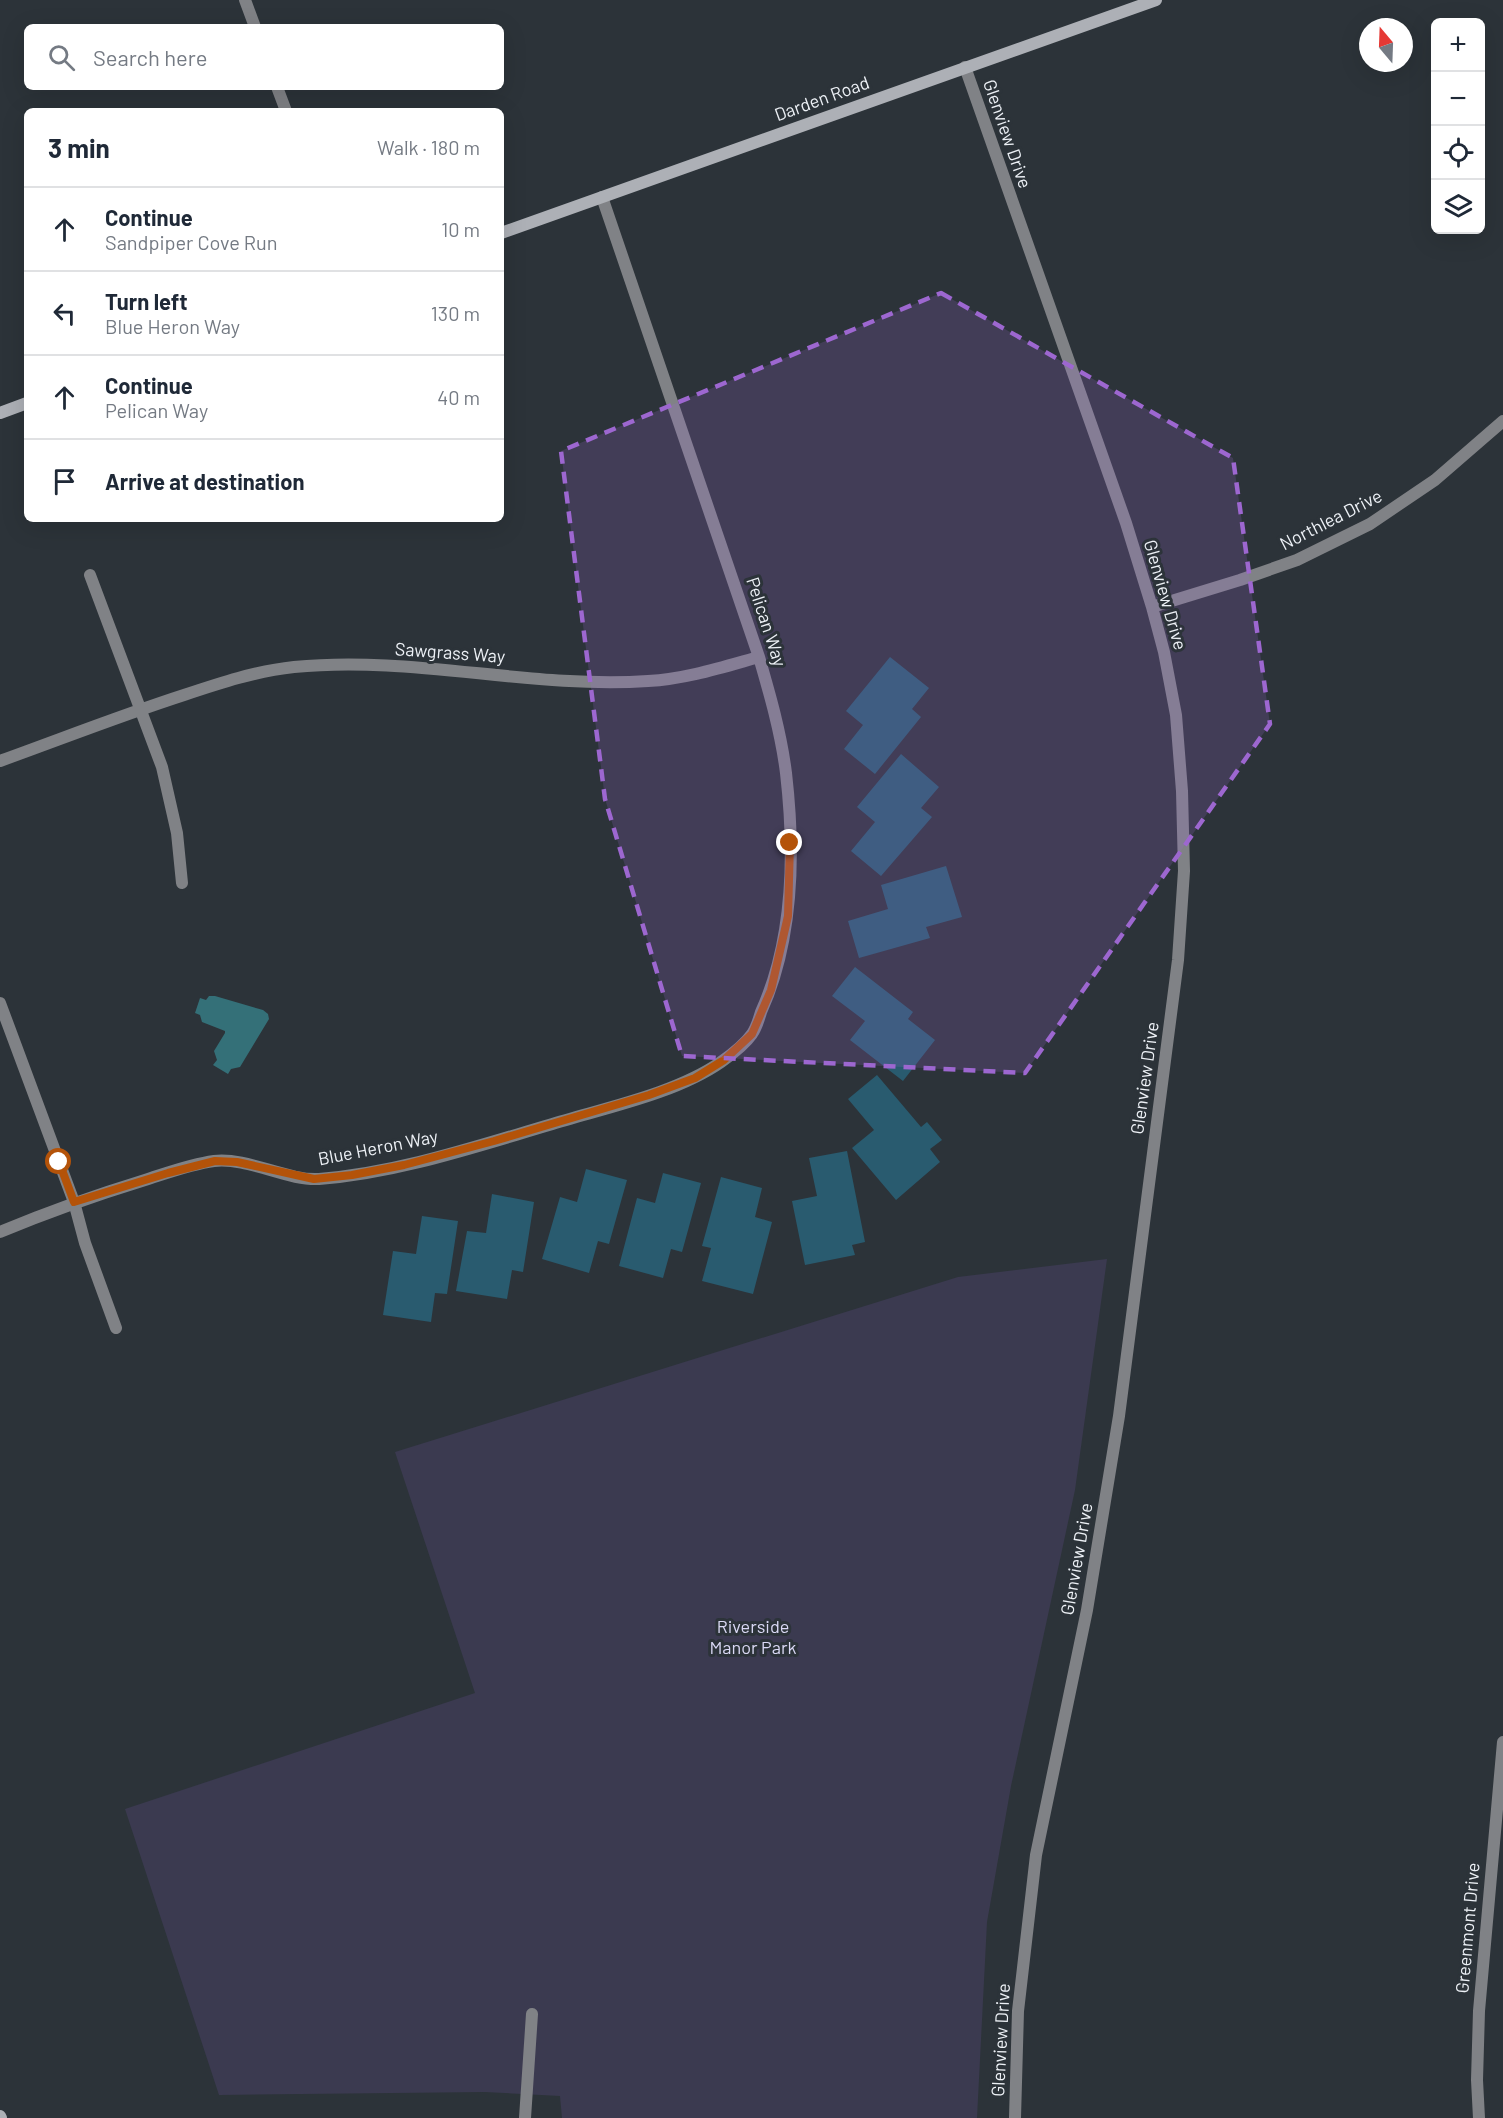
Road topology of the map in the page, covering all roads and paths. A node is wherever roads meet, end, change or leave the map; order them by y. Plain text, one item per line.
1 (245, 0) edge
2 (1156, 0) edge
3 (254, 24) edge
4 (965, 67) junction
5 (278, 90) edge
6 (285, 108) edge
7 (602, 196) junction
8 (504, 232) edge
9 (24, 404) edge
10 (0, 413) edge
11 (1503, 422) edge
12 (90, 575) dead end
13 (1152, 607) junction
14 (759, 657) junction
15 (141, 709) junction
16 (0, 761) edge
17 (182, 883) dead end
18 (1, 1007) edge
19 (724, 1060) joint
20 (74, 1202) junction
21 (0, 1232) edge
22 (116, 1328) dead end
23 (1503, 1742) edge
24 (532, 2014) dead end
25 (525, 2118) edge
26 (1015, 2118) edge
27 (1479, 2118) edge

1 - 3 street
2 - 4 street, Darden Road
4 - 7 street, Darden Road
4 - 13 street, Glenview Drive
5 - 6 street
7 - 8 street, Darden Road
7 - 14 street, Pelican Way
9 - 10 street
11 - 13 street, Northlea Drive
12 - 15 street
13 - 26 street, Glenview Drive
14 - 15 street, Sawgrass Way
14 - 19 street, Pelican Way
15 - 16 street, Sawgrass Way
15 - 17 street
18 - 20 street
19 - 20 street, Blue Heron Way
20 - 21 street, Blue Heron Way
20 - 22 street
23 - 27 street, Greenmont Drive
24 - 25 street

